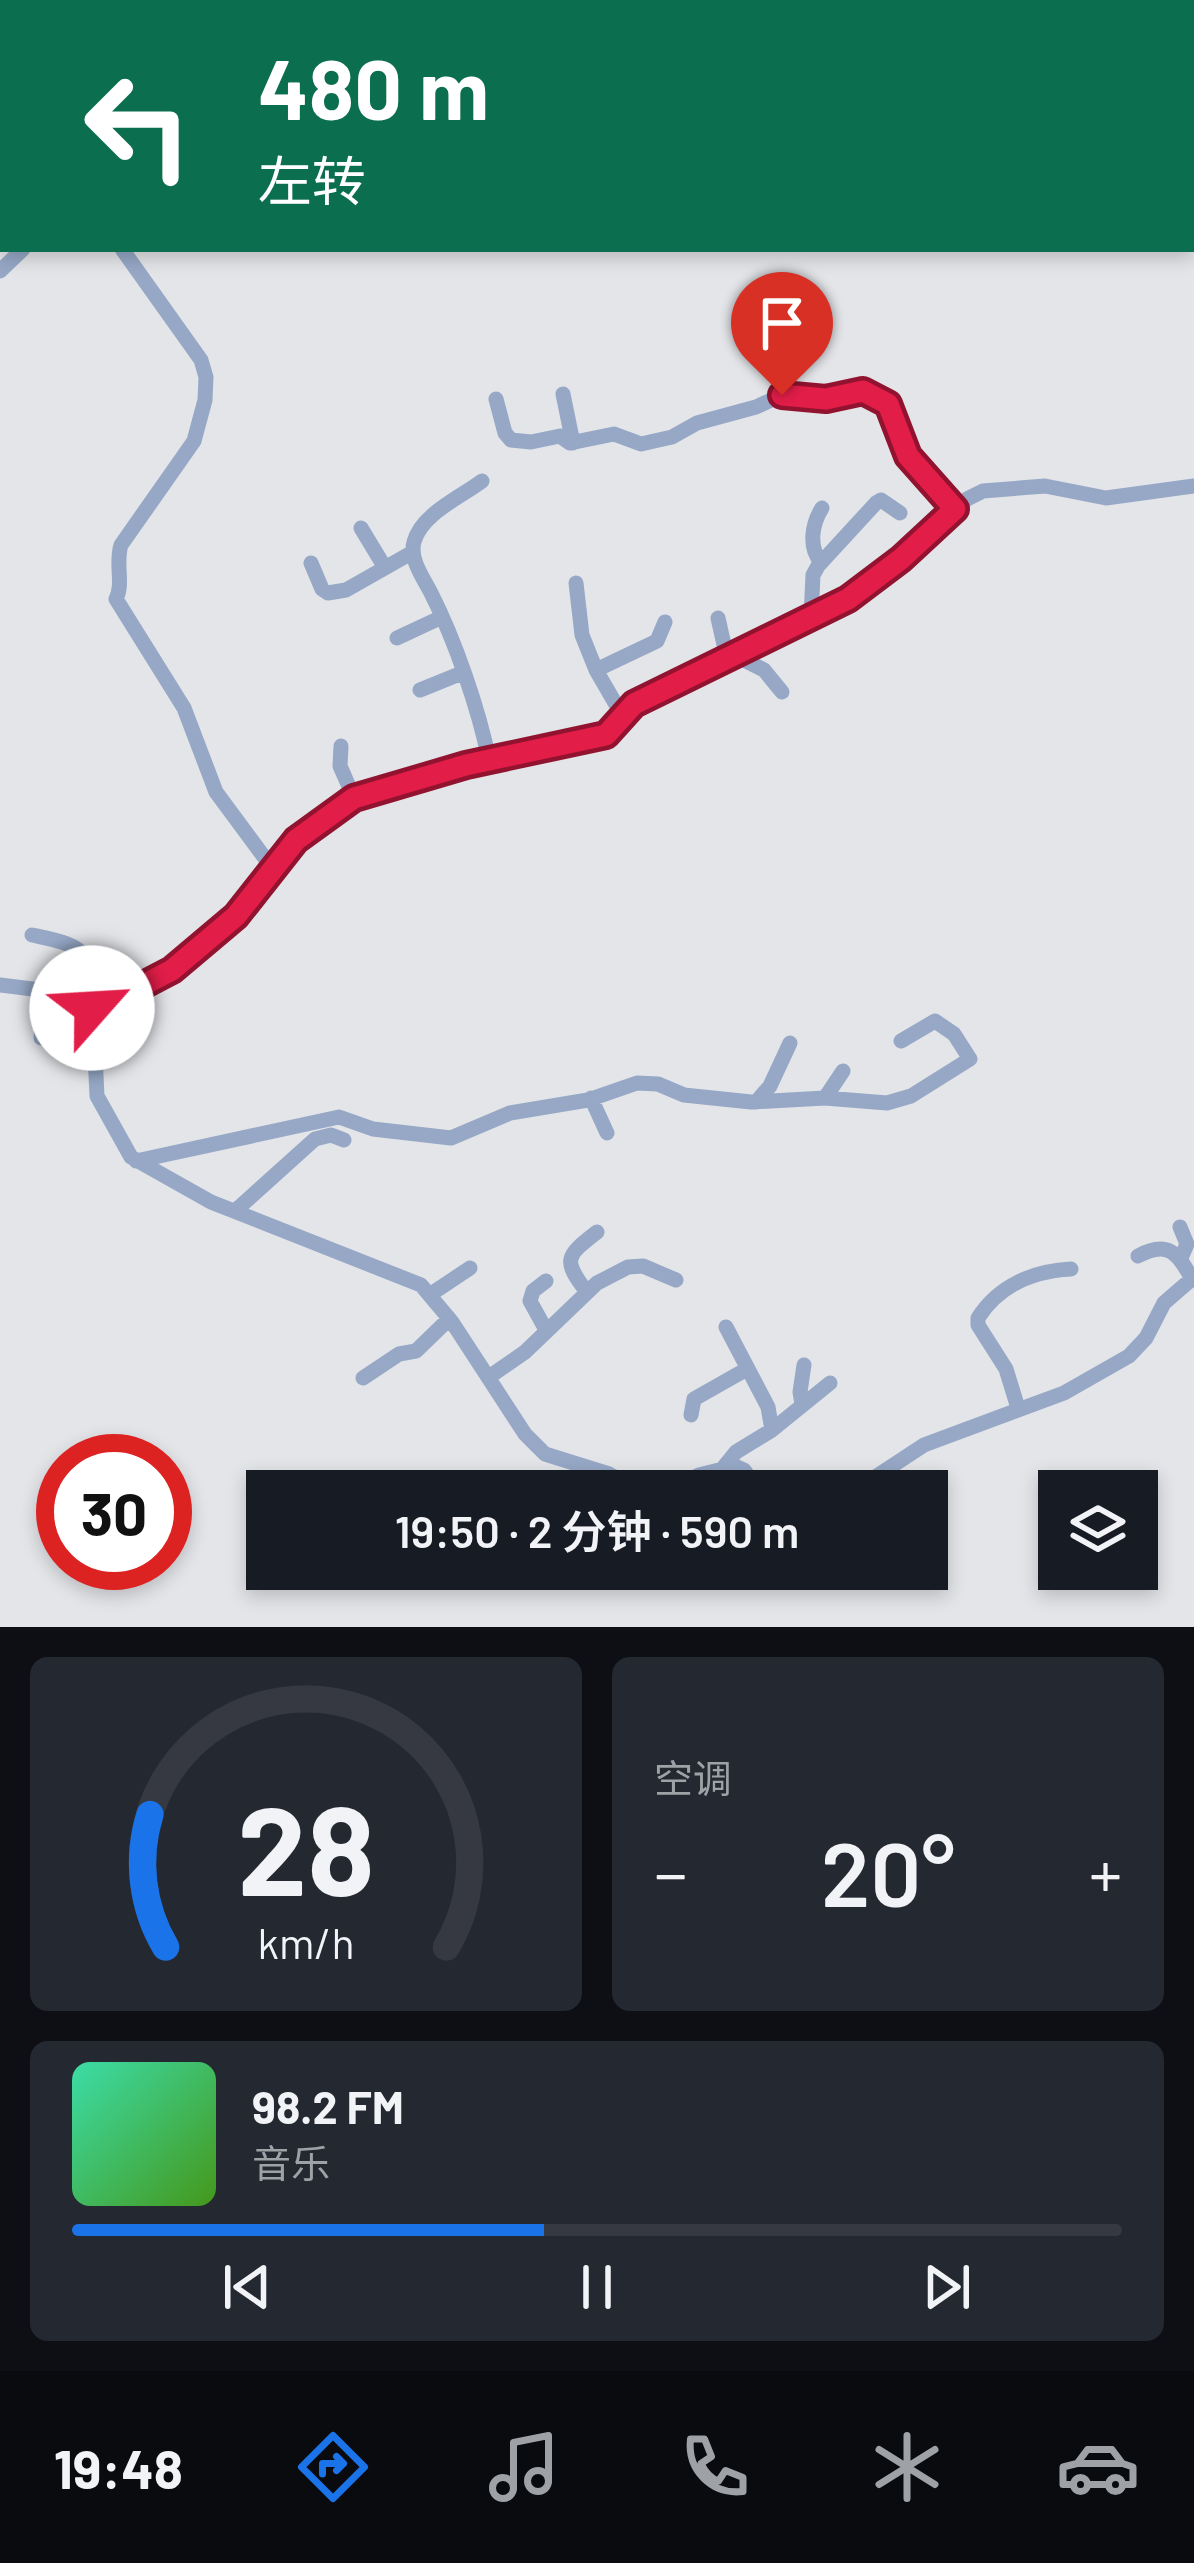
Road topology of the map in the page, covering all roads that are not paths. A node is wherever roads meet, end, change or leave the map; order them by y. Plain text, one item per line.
1 (124, 252) edge
2 (563, 394) dead end
3 (496, 399) dead end
4 (573, 443) junction
5 (482, 481) dead end
6 (1194, 486) edge
7 (822, 508) dead end
8 (955, 509) junction
9 (900, 513) dead end
10 (361, 528) dead end
11 (413, 552) junction
12 (821, 562) junction
13 (311, 563) dead end
14 (384, 566) junction
15 (577, 583) dead end
16 (442, 617) junction
17 (812, 617) junction
18 (718, 618) dead end
19 (665, 622) dead end
20 (397, 638) dead end
21 (730, 657) junction
22 (596, 670) junction
23 (462, 673) junction
24 (420, 690) dead end
25 (782, 692) dead end
26 (622, 716) junction
27 (341, 746) dead end
28 (489, 760) junction
29 (354, 798) junction
30 (273, 869) junction
31 (32, 935) dead end
32 (0, 985) edge
33 (45, 990) junction
34 (84, 995) junction
35 (41, 1038) dead end
36 (901, 1041) dead end
37 (790, 1043) dead end
38 (843, 1071) dead end
39 (591, 1098) junction
40 (825, 1098) junction
41 (756, 1102) junction
42 (607, 1133) dead end
43 (344, 1140) dead end
44 (136, 1162) junction
45 (235, 1211) junction
46 (1180, 1228) dead end
47 (597, 1232) dead end
48 (1138, 1256) dead end
49 (1181, 1258) junction
50 (470, 1268) dead end
51 (1071, 1269) dead end
52 (1193, 1278) edge
53 (676, 1280) dead end
54 (546, 1281) dead end
55 (587, 1292) junction
56 (431, 1294) junction
57 (449, 1319) junction
58 (726, 1327) dead end
59 (546, 1330) junction
60 (804, 1365) dead end
61 (747, 1369) junction
62 (489, 1377) junction
63 (363, 1378) dead end
64 (830, 1383) dead end
65 (802, 1404) junction
66 (1018, 1408) junction
67 (691, 1415) dead end
68 (772, 1430) junction
69 (723, 1468) junction
70 (596, 1470) edge
71 (718, 1470) edge
72 (743, 1470) edge
73 (886, 1470) edge

1 - 30 street
2 - 4 street
3 - 4 street
4 - 8 street
5 - 11 street
6 - 8 street
7 - 12 street
8 - 17 street
9 - 12 street
10 - 14 street
11 - 14 street
11 - 16 street
12 - 17 street
13 - 14 street
15 - 22 street
16 - 20 street
16 - 23 street
17 - 21 street
18 - 21 street
19 - 22 street
21 - 25 street
21 - 26 street
22 - 26 street
23 - 24 street
23 - 28 street
26 - 28 street
27 - 29 street
28 - 29 street
29 - 30 street
30 - 34 street
31 - 34 street
32 - 33 street
33 - 34 street
33 - 35 street
34 - 44 street
36 - 40 street
37 - 41 street
38 - 40 street
39 - 41 street
39 - 42 street
39 - 44 street
40 - 41 street
43 - 45 street
44 - 45 street
45 - 56 street
46 - 49 street
47 - 55 street
48 - 49 street
49 - 52 street
50 - 56 street
51 - 66 street
52 - 66 street
53 - 55 street
54 - 59 street
55 - 59 street
56 - 57 street
57 - 62 street
57 - 63 street
58 - 61 street
59 - 62 street
60 - 65 street
61 - 67 street
61 - 68 street
62 - 70 street
64 - 65 street
65 - 68 street
66 - 73 street
68 - 69 street
69 - 71 street
69 - 72 street

